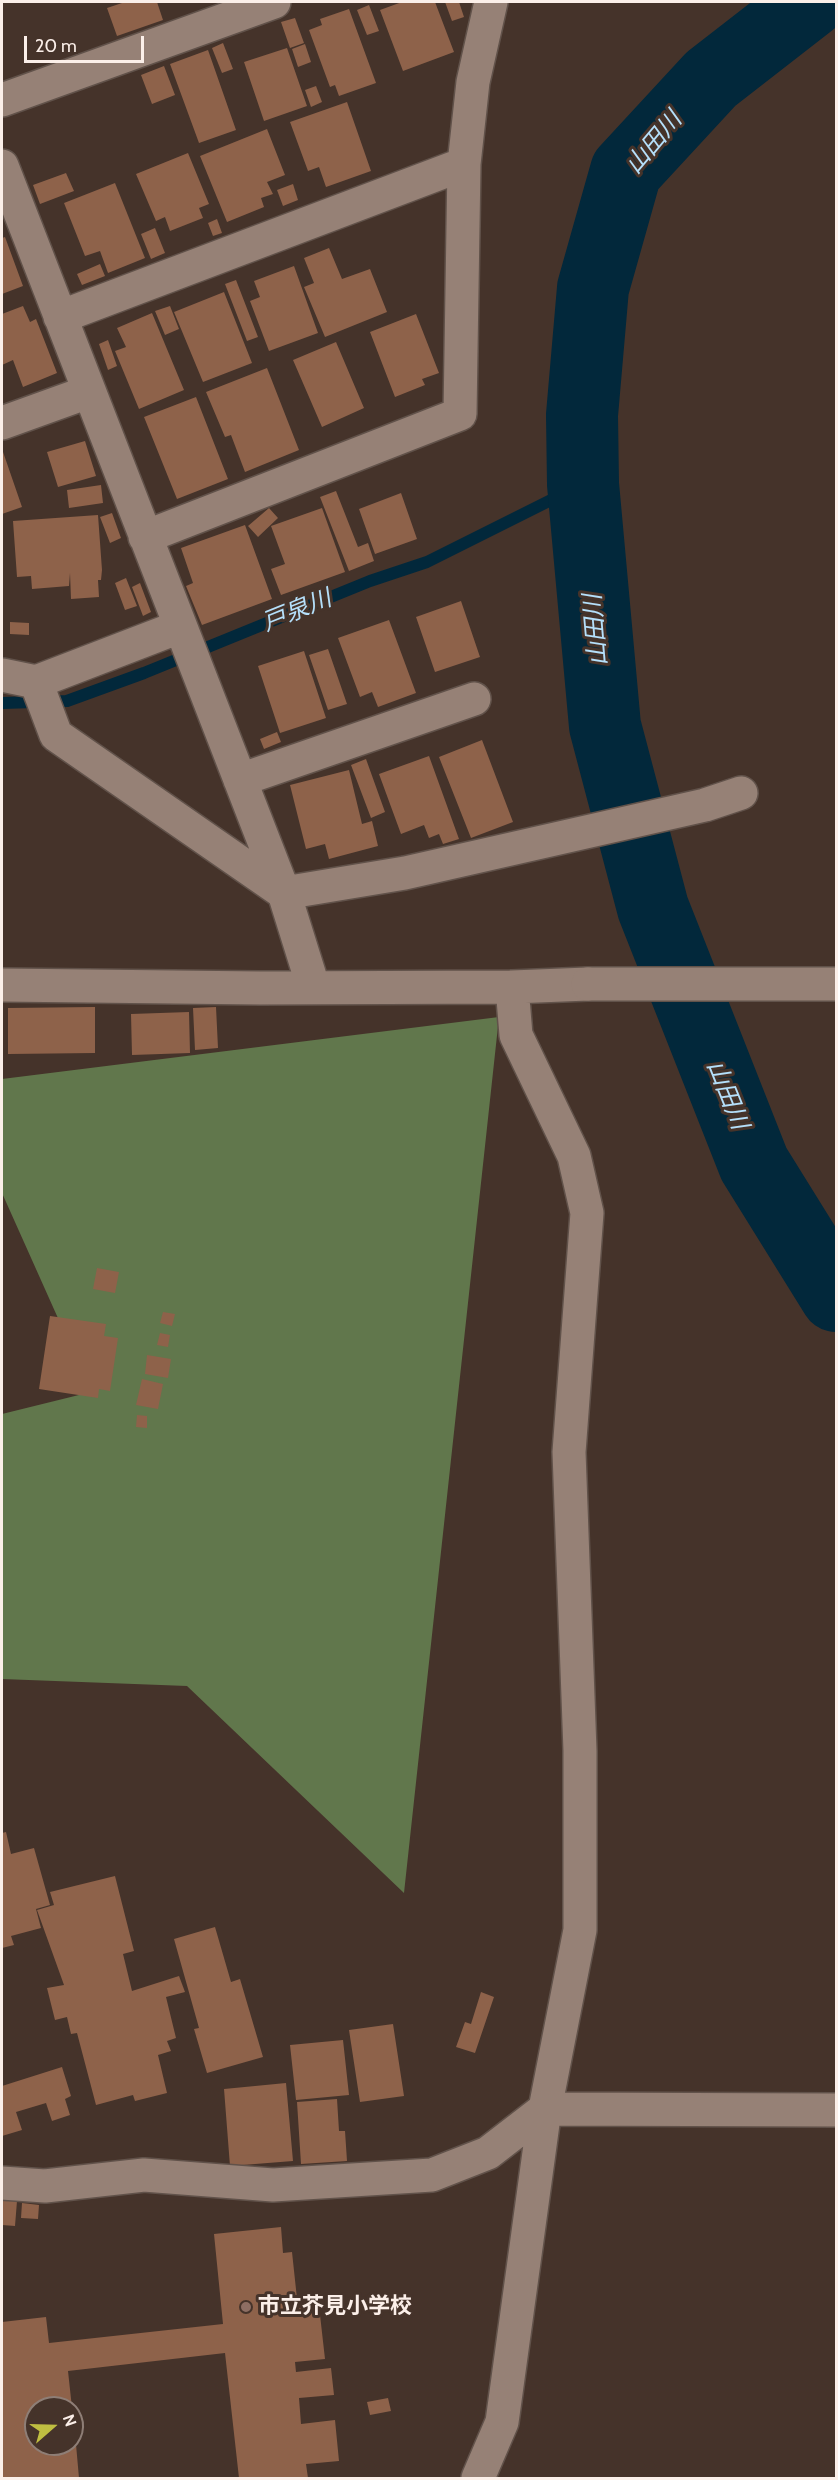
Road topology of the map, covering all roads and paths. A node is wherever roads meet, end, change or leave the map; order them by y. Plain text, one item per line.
1 (274, 2) edge
2 (491, 2) edge
3 (2, 100) edge
4 (464, 164) junction
5 (2, 166) edge
6 (60, 317) junction
7 (88, 392) junction
8 (2, 423) edge
9 (145, 537) junction
10 (188, 650) junction
11 (2, 675) edge
12 (38, 687) junction
13 (474, 699) dead end
14 (240, 780) junction
15 (741, 794) dead end
16 (284, 893) junction
17 (822, 984) edge
18 (2, 985) edge
19 (313, 986) junction
20 (512, 987) junction
21 (544, 2109) junction
22 (837, 2110) edge
23 (2, 2183) edge
24 (478, 2478) edge

1 - 3 street
2 - 4 street
4 - 6 street
4 - 9 street
5 - 6 street
6 - 7 street
7 - 8 street
7 - 9 street
9 - 10 street
10 - 12 street
10 - 14 street
11 - 12 street
12 - 16 street
13 - 14 street
14 - 16 street
15 - 16 street
16 - 19 street
17 - 20 street
18 - 19 street
19 - 20 street
20 - 21 street
21 - 22 street
21 - 23 street
21 - 24 street

